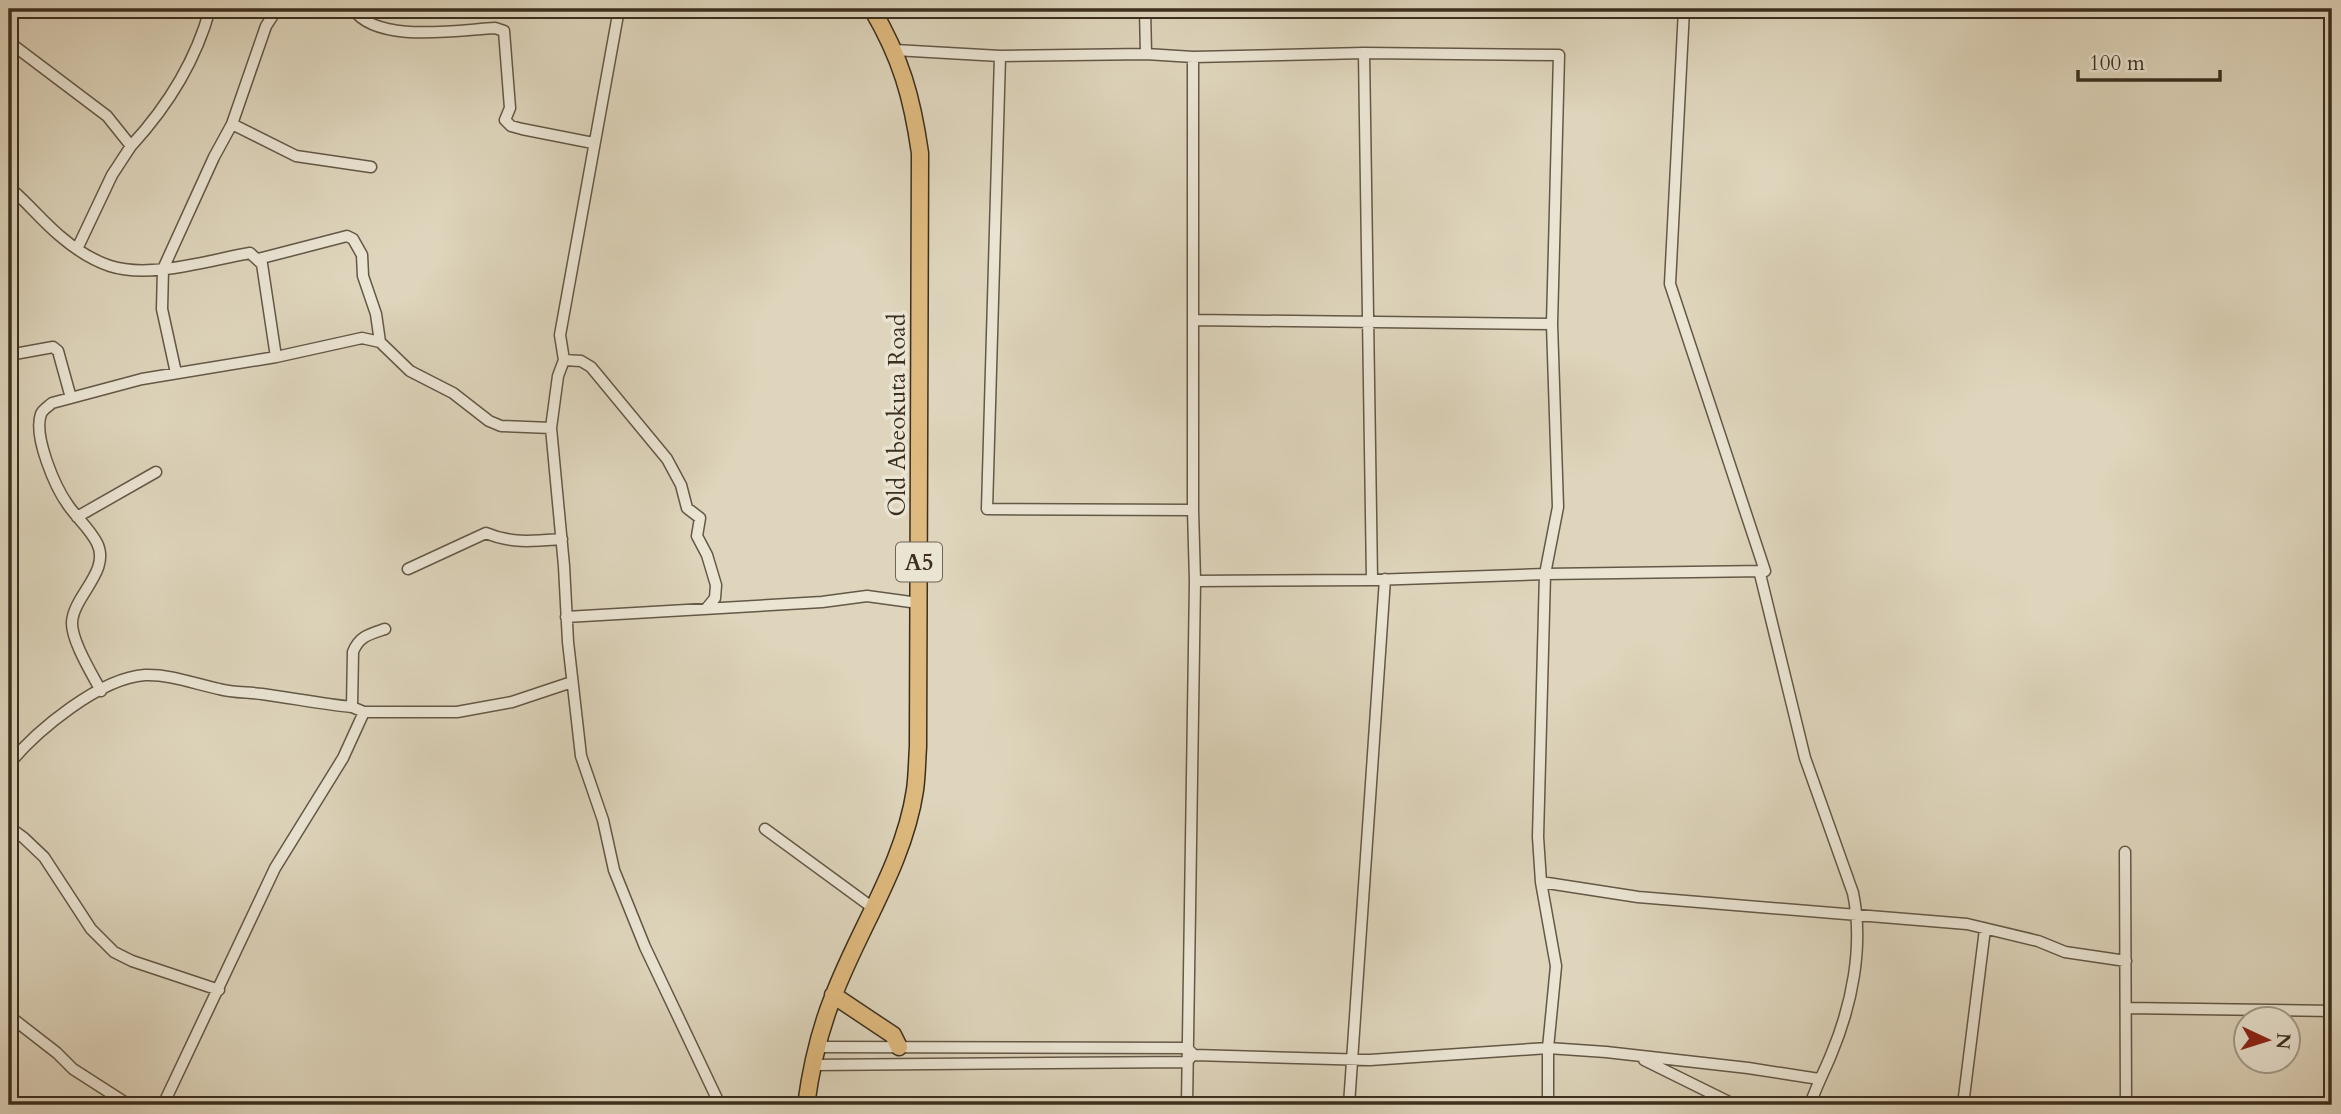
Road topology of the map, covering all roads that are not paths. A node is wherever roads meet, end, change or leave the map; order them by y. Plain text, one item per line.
1 (210, 9) edge
2 (277, 9) edge
3 (353, 9) edge
4 (619, 9) edge
5 (872, 9) edge
6 (1145, 9) edge
7 (1684, 9) edge
8 (9, 42) edge
9 (895, 50) junction
10 (1364, 53) junction
11 (1146, 54) junction
12 (1000, 56) junction
13 (1193, 57) junction
14 (232, 124) junction
15 (593, 143) junction
16 (131, 146) junction
17 (371, 167) dead end
18 (9, 187) edge
19 (77, 248) junction
20 (258, 258) junction
21 (163, 269) junction
22 (1193, 320) junction
23 (1369, 321) junction
24 (1552, 324) junction
25 (380, 342) junction
26 (9, 355) edge
27 (276, 356) junction
28 (564, 360) junction
29 (176, 373) junction
30 (71, 398) junction
31 (551, 428) junction
32 (156, 472) dead end
33 (1193, 510) junction
34 (76, 517) junction
35 (562, 539) junction
36 (408, 569) dead end
37 (1765, 571) junction
38 (1545, 574) junction
39 (1385, 579) junction
40 (1372, 580) junction
41 (1195, 581) junction
42 (918, 603) junction
43 (706, 608) junction
44 (566, 617) junction
45 (385, 629) dead end
46 (572, 682) junction
47 (101, 691) junction
48 (352, 707) junction
49 (364, 712) junction
50 (9, 764) edge
51 (9, 827) edge
52 (765, 829) dead end
53 (2125, 852) dead end
54 (1541, 882) junction
55 (873, 908) junction
56 (1857, 913) junction
57 (1985, 929) junction
58 (2126, 961) junction
59 (219, 990) junction
60 (833, 995) junction
61 (9, 1004) edge
62 (2126, 1008) junction
63 (2332, 1012) edge
64 (817, 1047) junction
65 (899, 1047) junction
66 (1548, 1048) junction
67 (1190, 1055) junction
68 (1634, 1055) junction
69 (1352, 1060) junction
70 (812, 1065) junction
71 (896, 1065) junction
72 (1819, 1079) junction
73 (129, 1105) edge
74 (163, 1105) edge
75 (720, 1105) edge
76 (806, 1105) edge
77 (1187, 1105) edge
78 (1349, 1105) edge
79 (1548, 1105) edge
80 (1735, 1105) edge
81 (1810, 1105) edge
82 (1963, 1105) edge
83 (2126, 1105) edge

1 - 16 street
2 - 14 street
3 - 15 street
4 - 15 street
5 - 9 highway, Old Abeokuta Road / A5
6 - 11 street
7 - 37 street
8 - 16 street
9 - 12 street
9 - 42 highway, Old Abeokuta Road / A5
10 - 13 street
10 - 23 street
10 - 24 street
11 - 12 street
11 - 13 street
12 - 33 street
13 - 22 street
14 - 17 street
14 - 21 street
15 - 28 street
16 - 19 street
18 - 19 street
19 - 21 street
20 - 21 street
20 - 25 street
20 - 27 street
21 - 29 street
22 - 23 street
22 - 33 street
23 - 24 street
23 - 40 street
24 - 38 street
25 - 27 street
25 - 31 street
26 - 30 street
27 - 29 street
28 - 31 street
28 - 43 street
29 - 30 street
30 - 34 street
31 - 35 street
32 - 34 street
33 - 41 street
34 - 47 street
35 - 36 street
35 - 44 street
37 - 38 street
37 - 56 street
38 - 39 street
38 - 54 street
39 - 40 street
39 - 69 street
40 - 41 street
41 - 67 street
42 - 43 street
42 - 55 highway, Old Abeokuta Road / A5
43 - 44 street
44 - 46 street
45 - 48 street
46 - 49 street
46 - 75 street
47 - 48 street
47 - 50 street
48 - 49 street
49 - 59 street
51 - 59 street
52 - 55 street
53 - 58 street
54 - 56 street
54 - 66 street
55 - 60 highway, Old Abeokuta Road / A5
56 - 57 street
56 - 72 street
57 - 58 street
57 - 82 street
58 - 62 street
59 - 74 street
60 - 64 highway, Old Abeokuta Road / A5
60 - 65 highway
61 - 73 street
62 - 63 street
62 - 83 street
64 - 65 street
64 - 70 highway, Old Abeokuta Road / A5
65 - 67 street
65 - 71 street
66 - 68 street
66 - 69 street
66 - 79 street
67 - 69 street
67 - 71 street
67 - 77 street
68 - 72 street
68 - 80 street
69 - 78 street
70 - 71 street
70 - 76 highway, Old Abeokuta Road / A5
72 - 81 street

